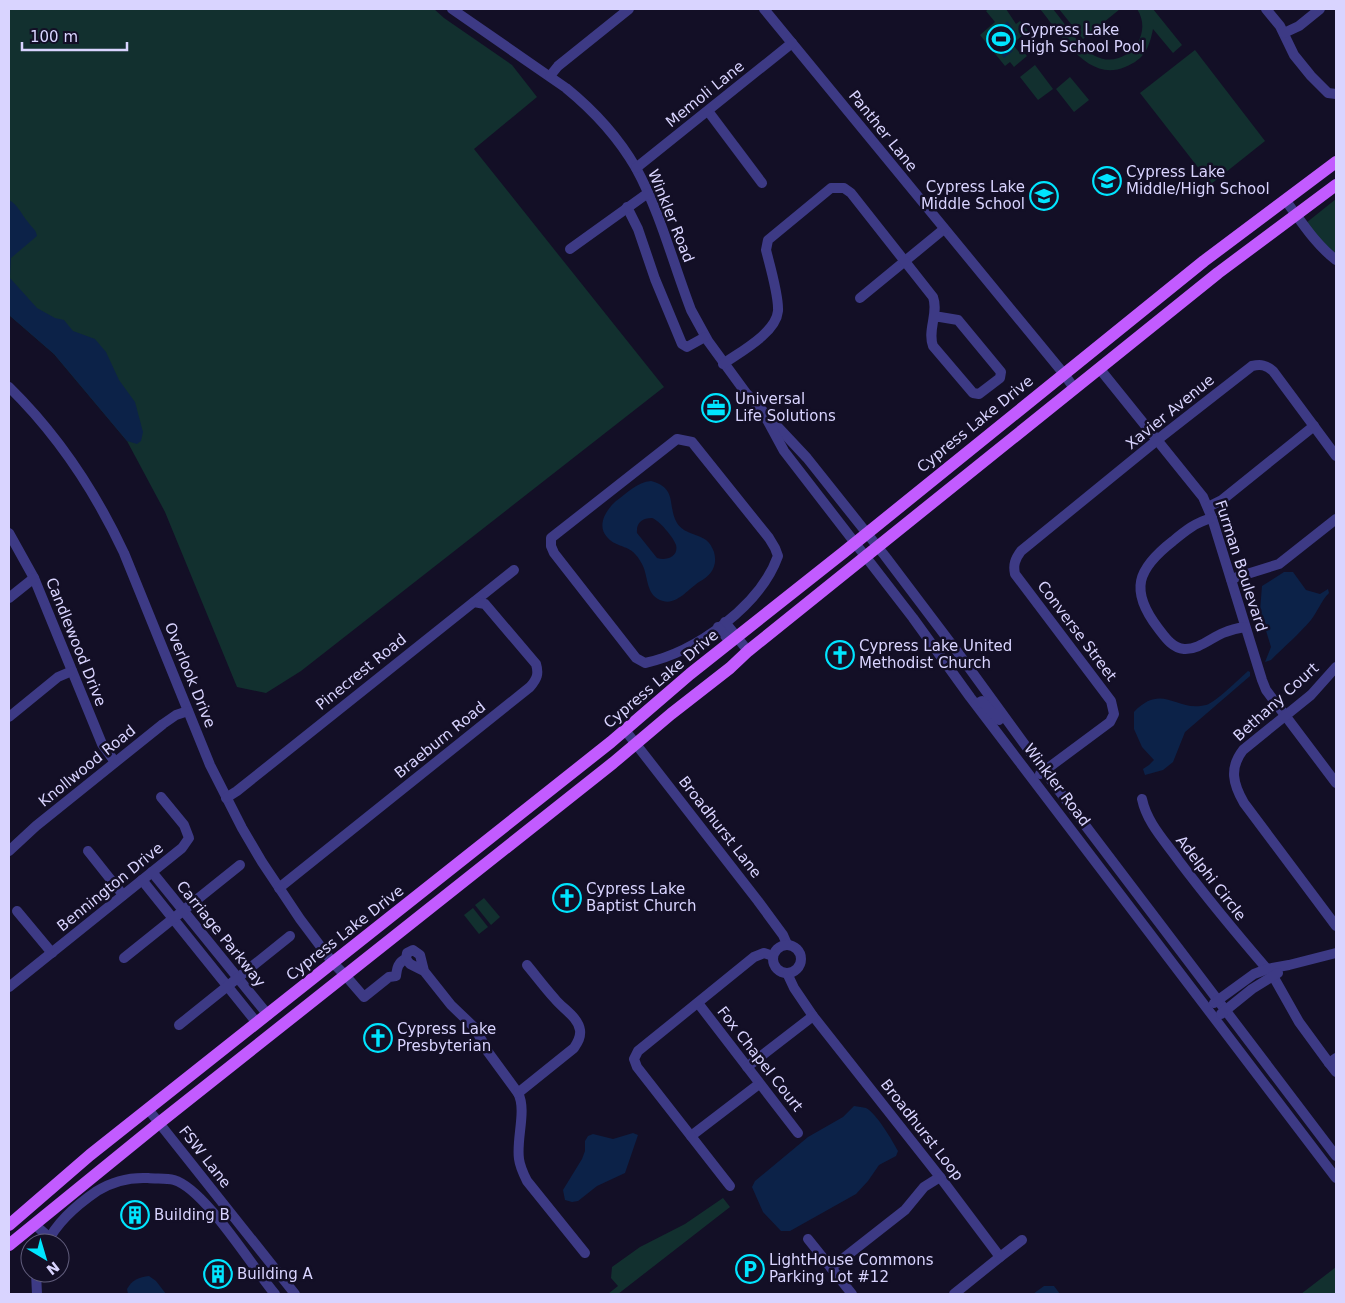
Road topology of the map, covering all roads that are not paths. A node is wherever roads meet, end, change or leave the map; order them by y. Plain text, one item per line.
1 (452, 9) edge
2 (629, 9) edge
3 (764, 9) edge
4 (1266, 9) edge
5 (1320, 9) edge
6 (1284, 33) junction
7 (792, 43) junction
8 (550, 76) junction
9 (1336, 94) edge
10 (708, 111) junction
11 (1336, 162) edge
12 (636, 168) junction
13 (762, 183) dead end
14 (1336, 185) edge
15 (648, 193) junction
16 (1286, 200) junction
17 (627, 207) junction
18 (1296, 215) junction
19 (944, 228) junction
20 (570, 249) dead end
21 (1336, 260) edge
22 (906, 261) junction
23 (860, 298) dead end
24 (934, 316) junction
25 (706, 337) junction
26 (723, 364) junction
27 (1099, 368) junction
28 (1064, 374) junction
29 (9, 388) edge
30 (1074, 388) junction
31 (759, 406) junction
32 (1314, 426) junction
33 (1158, 440) junction
34 (1336, 456) edge
35 (1208, 507) junction
36 (1212, 518) junction
37 (1336, 519) edge
38 (9, 533) edge
39 (866, 533) junction
40 (854, 543) junction
41 (877, 546) junction
42 (865, 556) junction
43 (1014, 567) joint
44 (514, 570) dead end
45 (34, 578) junction
46 (1231, 579) junction
47 (9, 598) edge
48 (474, 602) junction
49 (721, 625) junction
50 (1245, 627) junction
51 (733, 640) junction
52 (748, 651) junction
53 (1336, 667) edge
54 (72, 671) junction
55 (976, 704) junction
56 (188, 711) junction
57 (1285, 716) junction
58 (9, 717) edge
59 (625, 730) junction
60 (636, 744) junction
61 (1025, 745) junction
62 (115, 762) junction
63 (1044, 772) junction
64 (1033, 779) junction
65 (1335, 780) edge
66 (161, 797) dead end
67 (226, 798) junction
68 (1142, 799) dead end
69 (478, 848) junction
70 (9, 851) edge
71 (88, 851) dead end
72 (488, 863) junction
73 (240, 865) dead end
74 (152, 872) junction
75 (142, 880) junction
76 (279, 888) junction
77 (123, 895) junction
78 (17, 911) dead end
79 (183, 911) junction
80 (173, 919) junction
81 (1336, 926) edge
82 (290, 936) dead end
83 (788, 944) junction
84 (1336, 952) edge
85 (52, 953) junction
86 (772, 956) junction
87 (124, 958) dead end
88 (333, 963) junction
89 (527, 965) dead end
90 (1270, 972) junction
91 (787, 973) junction
92 (346, 975) junction
93 (238, 979) junction
94 (9, 987) edge
95 (228, 987) junction
96 (1218, 1001) junction
97 (698, 1003) junction
98 (1208, 1009) junction
99 (1225, 1010) junction
100 (268, 1014) junction
101 (813, 1016) junction
102 (1215, 1018) junction
103 (257, 1023) junction
104 (179, 1026) dead end
105 (1334, 1064) edge
106 (747, 1068) junction
107 (759, 1084) junction
108 (518, 1093) junction
109 (148, 1109) junction
110 (159, 1123) junction
111 (798, 1134) dead end
112 (691, 1136) junction
113 (1336, 1156) edge
114 (940, 1177) junction
115 (1336, 1178) edge
116 (730, 1186) dead end
117 (34, 1224) junction
118 (9, 1225) edge
119 (42, 1233) edge
120 (52, 1233) edge
121 (248, 1234) junction
122 (808, 1239) dead end
123 (1022, 1240) dead end
124 (236, 1243) junction
125 (9, 1246) edge
126 (585, 1253) dead end
127 (1000, 1257) junction
128 (831, 1268) junction
129 (275, 1294) edge
130 (295, 1294) edge
131 (852, 1294) edge
132 (954, 1294) edge

1 - 8 street, Winkler Road
2 - 8 street
3 - 7 street, Panther Lane
4 - 6 street
5 - 6 street
6 - 9 street
7 - 10 street, Memoli Lane
7 - 19 street, Panther Lane
8 - 12 street, Winkler Road
10 - 12 street, Memoli Lane
10 - 13 street
11 - 16 main road, Cypress Lake Drive
12 - 15 street, Winkler Road
14 - 18 main road
15 - 17 street
15 - 25 street, Winkler Road
16 - 18 street
16 - 28 main road, Cypress Lake Drive
17 - 20 street
17 - 25 street
18 - 21 street
18 - 27 main road
19 - 22 street
19 - 28 street, Panther Lane
22 - 23 street
22 - 24 street
22 - 26 street
24 - 24 street
25 - 26 street, Winkler Road
26 - 31 street, Winkler Road
27 - 30 main road
27 - 33 street, Furman Boulevard
28 - 30 street, Panther Lane
28 - 39 main road, Cypress Lake Drive
29 - 56 street, Overlook Drive
30 - 41 main road
31 - 39 street, Winkler Road
31 - 40 street, Winkler Road
32 - 33 street, Xavier Avenue
32 - 34 street, Xavier Avenue
32 - 35 street
33 - 35 street, Furman Boulevard
33 - 43 street, Xavier Avenue
35 - 36 street, Furman Boulevard
36 - 46 street, Furman Boulevard
36 - 50 street
37 - 46 street
38 - 45 street, Candlewood Drive
39 - 40 main road, Cypress Lake Drive
39 - 41 street, Winkler Road
40 - 42 street, Winkler Road
40 - 51 main road, Cypress Lake Drive
41 - 42 main road
41 - 61 street, Winkler Road
42 - 52 main road
42 - 55 street, Winkler Road
43 - 63 street, Converse Street
44 - 48 street, Pinecrest Road
45 - 47 street
45 - 54 street, Candlewood Drive
46 - 50 street, Furman Boulevard
48 - 67 street, Pinecrest Road
48 - 76 street, Braeburn Road
49 - 49 street
49 - 51 street
50 - 57 street, Furman Boulevard
51 - 52 street
51 - 59 main road, Cypress Lake Drive
52 - 60 main road
53 - 57 street, Bethany Court
54 - 58 street
54 - 62 street, Candlewood Drive
55 - 61 street
55 - 64 street, Winkler Road
56 - 62 street, Knollwood Road
56 - 67 street, Overlook Drive
57 - 65 street, Furman Boulevard
57 - 81 street, Bethany Court
59 - 60 street, Broadhurst Lane
59 - 69 main road, Cypress Lake Drive
60 - 72 main road
60 - 83 street, Broadhurst Lane
61 - 63 street, Winkler Road
62 - 70 street, Knollwood Road
63 - 64 street
63 - 96 street, Winkler Road
64 - 98 street, Winkler Road
66 - 74 street, Bennington Drive
67 - 76 street, Overlook Drive
68 - 90 street, Adelphi Circle
69 - 72 street
69 - 88 main road, Cypress Lake Drive
71 - 77 street
72 - 92 main road
73 - 79 street
74 - 75 street, Bennington Drive
74 - 79 street, Carriage Parkway
75 - 77 street, Bennington Drive
75 - 80 street, Carriage Parkway
76 - 88 street, Overlook Drive
77 - 85 street, Bennington Drive
78 - 85 street
79 - 80 street
79 - 93 street, Carriage Parkway
80 - 87 street
80 - 95 street, Carriage Parkway
82 - 93 street
83 - 86 street
83 - 91 street
84 - 90 street
85 - 94 street, Bennington Drive
86 - 91 street, Broadhurst Loop
86 - 97 street
88 - 92 street, Overlook Drive
88 - 100 main road, Cypress Lake Drive
89 - 108 street
90 - 96 street
90 - 99 street
90 - 105 street, Adelphi Circle
91 - 101 street, Broadhurst Loop
92 - 108 street, Overlook Drive
92 - 110 main road
93 - 95 street
93 - 100 street, Carriage Parkway
95 - 103 street, Carriage Parkway
95 - 104 street
96 - 98 street
96 - 99 street, Winkler Road
97 - 106 street, Fox Chapel Court
97 - 112 street
98 - 102 street, Winkler Road
99 - 102 street
99 - 113 street, Winkler Road
100 - 103 main road, Cypress Lake Drive
101 - 106 street
101 - 114 street, Broadhurst Loop
102 - 115 street, Winkler Road
103 - 109 main road, Cypress Lake Drive
106 - 107 street, Fox Chapel Court
107 - 111 street, Fox Chapel Court
107 - 112 street
108 - 126 street
109 - 110 street, FSW Lane
109 - 118 main road, Cypress Lake Drive
110 - 117 main road
110 - 121 street, FSW Lane
112 - 116 street
114 - 127 street, Broadhurst Loop
114 - 128 street
117 - 119 street
117 - 125 main road
120 - 124 street
121 - 124 street
121 - 130 street, FSW Lane
122 - 128 street
123 - 127 street
124 - 129 street
127 - 132 street
128 - 131 street

